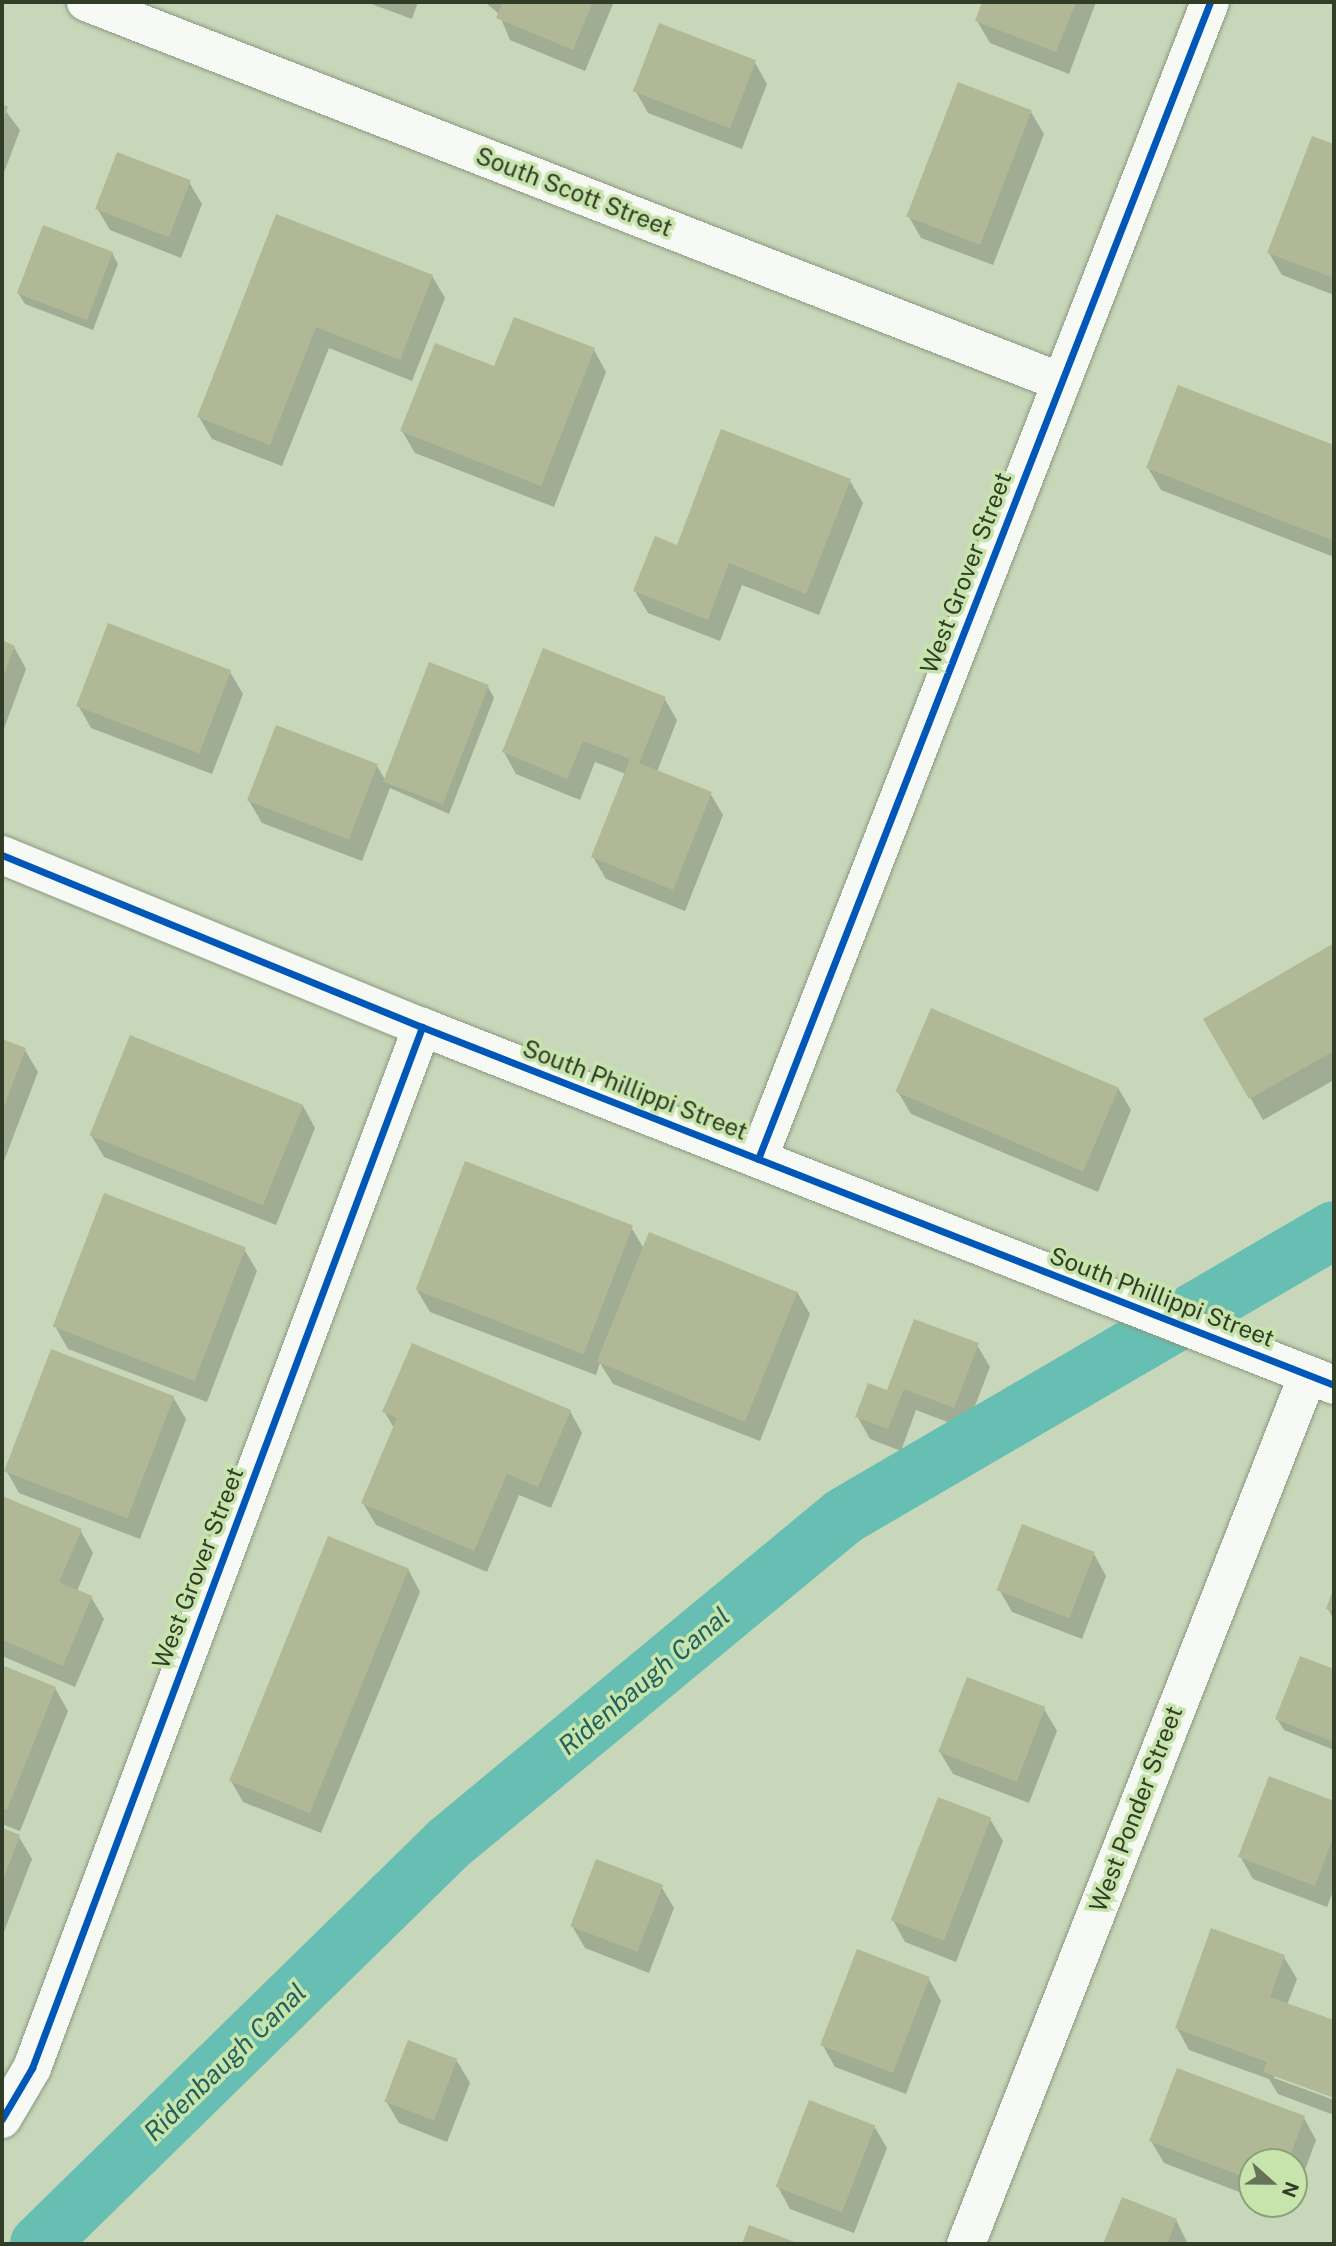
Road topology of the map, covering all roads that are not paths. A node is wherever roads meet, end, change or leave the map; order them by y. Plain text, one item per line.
1 (86, 2) edge
2 (1210, 2) edge
3 (1061, 382) junction
4 (2, 855) edge
5 (422, 1027) junction
6 (758, 1159) junction
7 (1321, 1380) edge
8 (2, 2119) edge
9 (966, 2244) edge

1 - 3 street, South Scott Street
2 - 3 street, West Grover Street
3 - 6 street, West Grover Street
4 - 5 street, South Phillippi Street
5 - 6 street, South Phillippi Street
5 - 8 street, West Grover Street
6 - 7 street, South Phillippi Street
7 - 9 street, West Ponder Street

